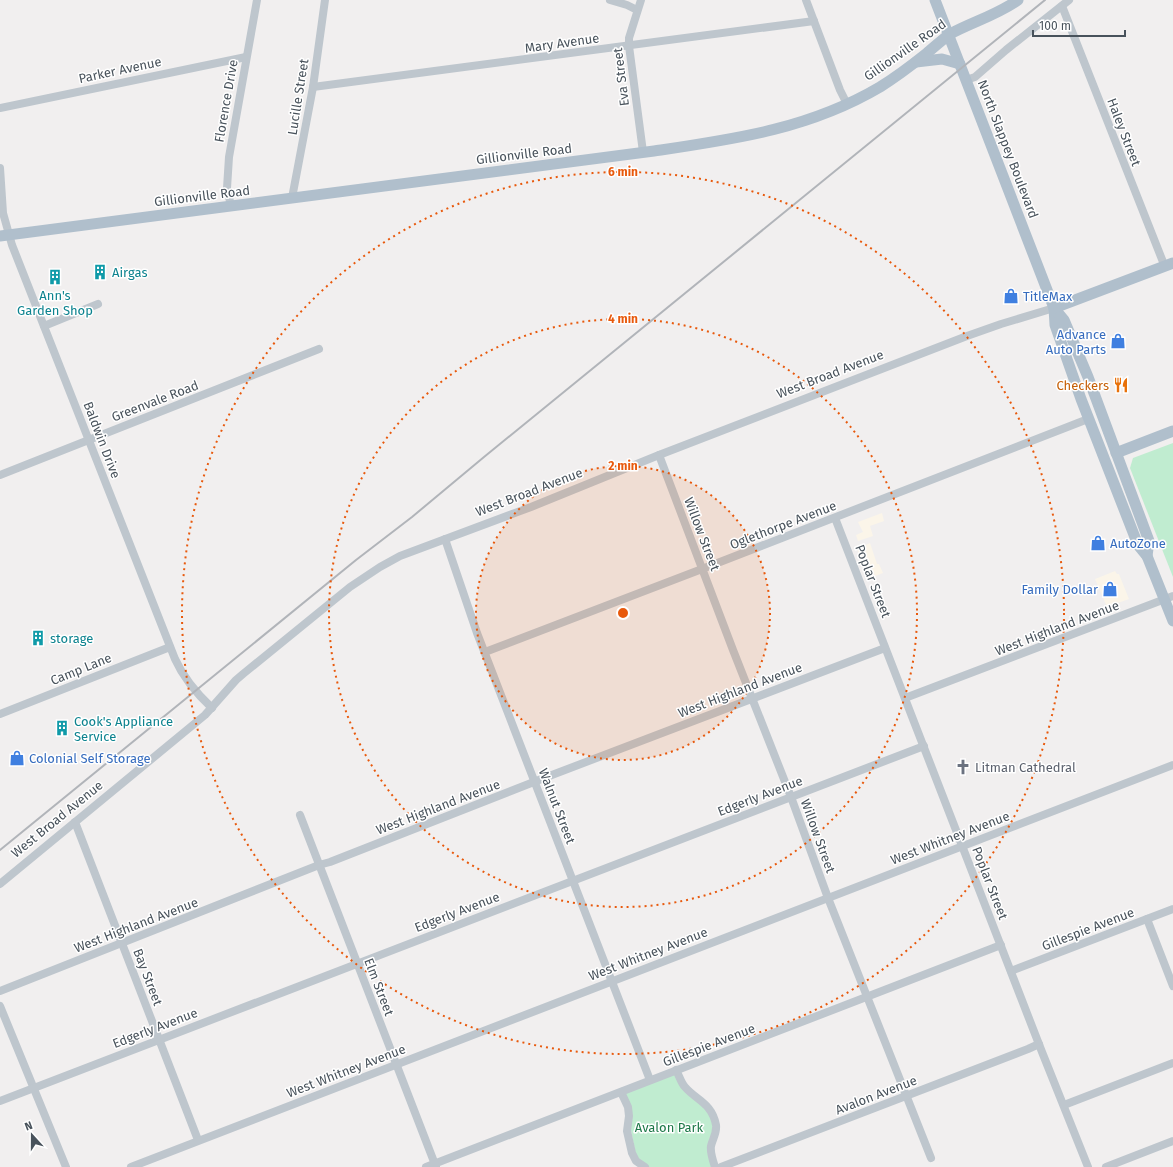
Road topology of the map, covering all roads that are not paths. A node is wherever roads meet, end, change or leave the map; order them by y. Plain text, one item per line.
1 (257, 0) edge
2 (325, 0) edge
3 (610, 0) edge
4 (641, 0) edge
5 (806, 0) edge
6 (935, 0) edge
7 (1018, 0) edge
8 (1069, 0) edge
9 (1062, 6) junction
10 (637, 10) junction
11 (814, 21) junction
12 (949, 35) junction
13 (629, 46) junction
14 (246, 57) junction
15 (915, 62) junction
16 (960, 64) junction
17 (966, 80) junction
18 (313, 87) junction
19 (847, 104) junction
20 (0, 108) edge
21 (643, 152) junction
22 (0, 168) edge
23 (292, 198) junction
24 (231, 206) junction
25 (4, 235) edge
26 (1169, 265) edge
27 (98, 304) dead end
28 (1054, 308) junction
29 (44, 326) junction
30 (319, 349) dead end
31 (1088, 419) junction
32 (1173, 431) edge
33 (89, 440) junction
34 (1097, 440) junction
35 (1116, 453) junction
36 (659, 456) junction
37 (0, 475) edge
38 (1111, 477) junction
39 (835, 518) junction
40 (445, 539) junction
41 (1147, 556) junction
42 (702, 569) junction
43 (1169, 598) edge
44 (1173, 621) edge
45 (170, 647) junction
46 (886, 648) junction
47 (485, 652) junction
48 (752, 698) junction
49 (905, 698) junction
50 (212, 708) junction
51 (0, 714) edge
52 (924, 746) junction
53 (1173, 765) edge
54 (536, 782) junction
55 (791, 797) junction
56 (300, 815) dead end
57 (75, 822) junction
58 (962, 846) junction
59 (319, 864) junction
60 (573, 880) junction
61 (0, 883) edge
62 (828, 898) junction
63 (1173, 909) edge
64 (1147, 919) junction
65 (122, 944) junction
66 (1001, 945) junction
67 (357, 963) junction
68 (1011, 971) junction
69 (612, 981) junction
70 (1173, 986) edge
71 (0, 991) edge
72 (868, 997) junction
73 (0, 1006) edge
74 (159, 1039) junction
75 (1039, 1044) junction
76 (1173, 1063) edge
77 (397, 1064) junction
78 (676, 1070) junction
79 (650, 1080) junction
80 (33, 1087) junction
81 (621, 1092) junction
82 (906, 1096) junction
83 (0, 1101) edge
84 (1064, 1105) junction
85 (198, 1140) junction
86 (1173, 1141) edge
87 (931, 1158) dead end
88 (436, 1166) edge
89 (66, 1167) edge
90 (131, 1167) edge
91 (426, 1167) edge
92 (645, 1167) edge
93 (714, 1167) edge
94 (721, 1167) edge
95 (1088, 1167) edge
96 (1106, 1167) edge

1 - 14 street, Florence Drive
2 - 18 street, Lucille Street
3 - 10 street
4 - 10 street, Eva Street
5 - 11 street
6 - 12 main road, North Slappey Boulevard
7 - 12 main road, Gillionville Road
8 - 9 street
9 - 17 street
9 - 26 street, Haley Street
10 - 13 street, Eva Street
11 - 13 street, Mary Avenue
11 - 19 street
12 - 15 main road, Gillionville Road
12 - 16 main road, North Slappey Boulevard
13 - 18 street, Mary Avenue
13 - 21 street, Eva Street
14 - 20 street, Parker Avenue
14 - 24 street, Florence Drive
15 - 16 main road
15 - 19 main road, Gillionville Road
16 - 17 main road, North Slappey Boulevard
17 - 28 main road, North Slappey Boulevard
18 - 23 street, Lucille Street
19 - 21 main road, Gillionville Road
21 - 23 main road, Gillionville Road
22 - 25 street, Baldwin Drive
23 - 24 main road, Gillionville Road
24 - 25 main road, Gillionville Road
25 - 29 street, Baldwin Drive
26 - 28 main road, West Broad Avenue
27 - 29 street
28 - 31 main road, North Slappey Boulevard
28 - 35 main road, North Slappey Boulevard
28 - 36 street, West Broad Avenue
29 - 33 street, Baldwin Drive
30 - 33 street, Greenvale Road
31 - 34 main road, North Slappey Boulevard
31 - 39 street, Oglethorpe Avenue
32 - 35 main road
33 - 37 street, Greenvale Road
33 - 45 street, Baldwin Drive
34 - 35 main road
34 - 38 main road, North Slappey Boulevard
35 - 38 main road
35 - 41 main road, North Slappey Boulevard
36 - 40 street, West Broad Avenue
36 - 42 street, Willow Street
38 - 41 main road, North Slappey Boulevard
39 - 42 street, Oglethorpe Avenue
39 - 46 street, Poplar Street
40 - 47 street, Walnut Street
40 - 50 street, West Broad Avenue
41 - 43 main road
42 - 47 street, Oglethorpe Avenue
42 - 48 street, Willow Street
43 - 44 main road
43 - 49 street, West Highland Avenue
45 - 50 street, Baldwin Drive
45 - 51 street, Camp Lane
46 - 48 street, West Highland Avenue
46 - 49 street, Poplar Street
47 - 54 street, Walnut Street
48 - 54 street, West Highland Avenue
48 - 55 street, Willow Street
49 - 52 street, Poplar Street
50 - 57 street, West Broad Avenue
52 - 55 street, Edgerly Avenue
52 - 58 street, Poplar Street
53 - 58 street, West Whitney Avenue
54 - 59 street, West Highland Avenue
54 - 60 street, Walnut Street
55 - 60 street, Edgerly Avenue
55 - 62 street, Willow Street
56 - 59 street, Elm Street
57 - 61 street, West Broad Avenue
57 - 65 street, Bay Street
58 - 62 street, West Whitney Avenue
58 - 66 street, Poplar Street
59 - 65 street, West Highland Avenue
59 - 67 street, Elm Street
60 - 67 street, Edgerly Avenue
60 - 69 street, Walnut Street
62 - 69 street, West Whitney Avenue
62 - 72 street, Willow Street
63 - 64 street, Gillespie Avenue
64 - 68 street, Gillespie Avenue
64 - 70 street
65 - 71 street, West Highland Avenue
65 - 74 street, Bay Street
66 - 68 street, Poplar Street
66 - 72 street, Gillespie Avenue
67 - 74 street, Edgerly Avenue
67 - 77 street, Elm Street
68 - 75 street, Poplar Street
69 - 77 street, West Whitney Avenue
69 - 79 street, Walnut Street
72 - 78 street, Gillespie Avenue
72 - 82 street, Willow Street
73 - 80 street
74 - 80 street, Edgerly Avenue
74 - 85 street, Bay Street
75 - 82 street, Avalon Avenue
75 - 84 street, Poplar Street
76 - 84 street
77 - 85 street, West Whitney Avenue
77 - 88 street, Elm Street
78 - 79 street, Gillespie Avenue
78 - 93 street
79 - 81 street, Gillespie Avenue
80 - 83 street, Edgerly Avenue
80 - 89 street
81 - 88 street, Gillespie Avenue
81 - 92 street
82 - 87 street, Willow Street
82 - 94 street, Avalon Avenue
84 - 95 street, Poplar Street
85 - 90 street, West Whitney Avenue
86 - 96 street
88 - 91 street, Gillespie Avenue

